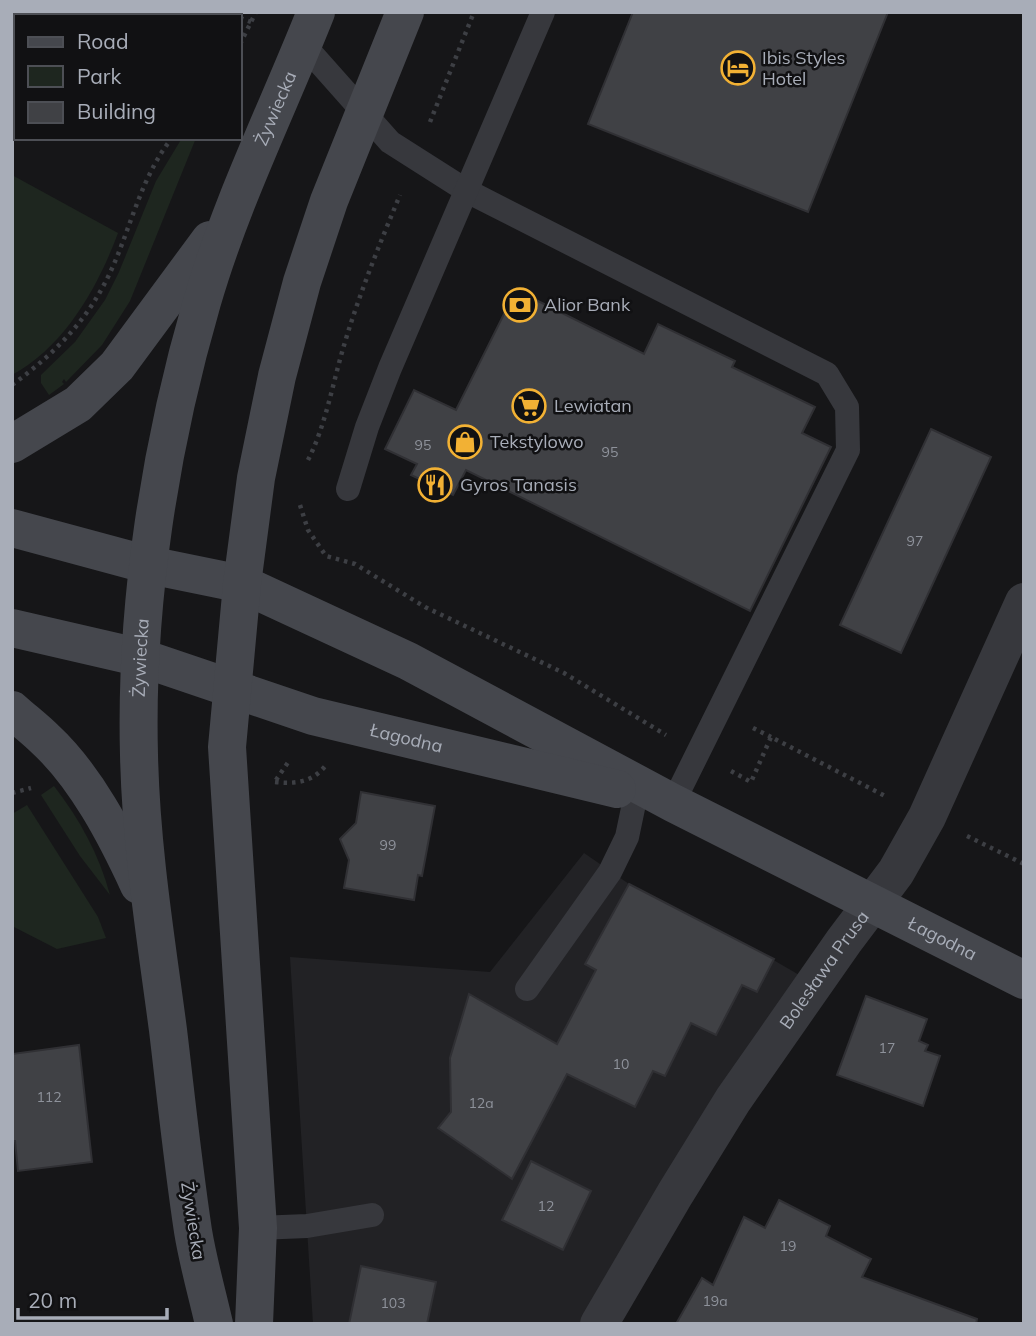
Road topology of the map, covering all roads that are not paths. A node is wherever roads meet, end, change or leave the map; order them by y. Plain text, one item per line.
1 (405, 12) edge
2 (543, 12) edge
3 (309, 28) edge
4 (365, 113) junction
5 (467, 191) junction
6 (238, 202) junction
7 (12, 444) edge
8 (348, 489) dead end
9 (12, 528) edge
10 (149, 565) junction
11 (242, 583) junction
12 (1024, 602) edge
13 (12, 628) edge
14 (142, 658) junction
15 (233, 690) junction
16 (12, 710) edge
17 (636, 794) junction
18 (673, 803) junction
19 (873, 904) junction
20 (150, 912) junction
21 (1024, 979) edge
22 (527, 989) dead end
23 (372, 1214) dead end
24 (258, 1228) junction
25 (214, 1324) edge
26 (254, 1324) edge
27 (599, 1324) edge

1 - 4 main road
2 - 5 lane
3 - 4 lane
3 - 6 main road, Żywiecka
4 - 5 lane
4 - 11 main road
5 - 8 lane
5 - 18 lane
6 - 7 main road
6 - 10 main road, Żywiecka
9 - 10 main road, Łagodna
10 - 11 main road, Łagodna
10 - 14 main road, Żywiecka
11 - 15 main road
11 - 18 main road, Łagodna
12 - 19 street, Bolesława Prusa
13 - 14 main road, Łagodna
14 - 15 main road, Łagodna
14 - 20 main road, Żywiecka
15 - 17 main road, Łagodna
15 - 24 main road
16 - 20 main road
17 - 18 main road, Łagodna
17 - 22 lane
18 - 19 main road, Łagodna
19 - 21 main road, Łagodna
19 - 27 street, Bolesława Prusa
20 - 25 main road, Żywiecka
23 - 24 lane
24 - 26 main road

